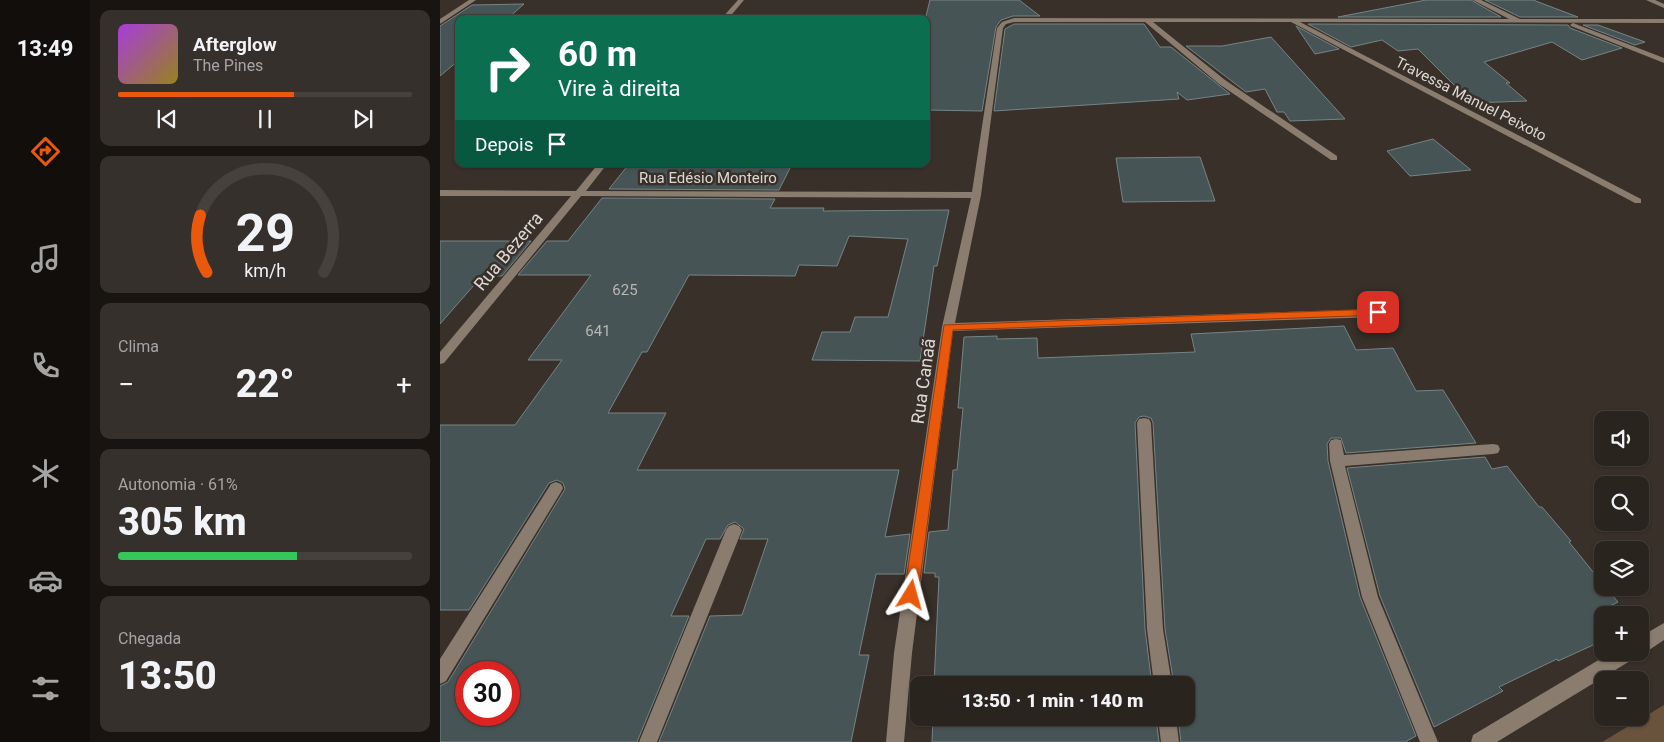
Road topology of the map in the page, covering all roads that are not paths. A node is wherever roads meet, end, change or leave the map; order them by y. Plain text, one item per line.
1 (473, 0) edge
2 (740, 0) edge
3 (1476, 0) edge
4 (1649, 0) edge
5 (1664, 6) edge
6 (727, 15) edge
7 (1145, 19) junction
8 (1292, 21) junction
9 (1664, 21) edge
10 (440, 22) edge
11 (1521, 22) junction
12 (1566, 22) junction
13 (1664, 60) edge
14 (1334, 158) dead end
15 (600, 167) edge
16 (440, 193) edge
17 (579, 193) junction
18 (976, 195) junction
19 (1638, 201) dead end
20 (1378, 312) dead end
21 (948, 327) junction
22 (440, 360) edge
23 (1144, 423) dead end
24 (1336, 444) dead end
25 (1493, 449) dead end
26 (1337, 461) junction
27 (556, 488) dead end
28 (734, 530) dead end
29 (1664, 631) edge
30 (1649, 640) edge
31 (1614, 661) edge
32 (440, 675) edge
33 (1161, 676) edge
34 (1168, 726) edge
35 (648, 742) edge
36 (895, 742) edge
37 (1170, 742) edge
38 (1429, 742) edge
39 (1480, 742) edge

1 - 10 street
2 - 6 street
3 - 11 street
4 - 5 street
7 - 8 street, Rua Canaã
7 - 14 street
7 - 18 street, Rua Canaã
8 - 11 street, Rua Canaã
8 - 19 street, Travessa Manuel Peixoto
9 - 12 street, Rua Canaã
11 - 12 street, Rua Canaã
12 - 13 street
15 - 17 street, Rua Bezerra
16 - 17 street, Rua Edésio Monteiro
17 - 18 street, Rua Edésio Monteiro
17 - 22 street, Rua Bezerra
18 - 21 street, Rua Canaã
20 - 21 street
21 - 36 street, Rua Canaã
23 - 33 street
24 - 26 street
25 - 26 street
26 - 38 street
27 - 32 street
28 - 35 street
29 - 30 street
31 - 39 street
34 - 37 street

